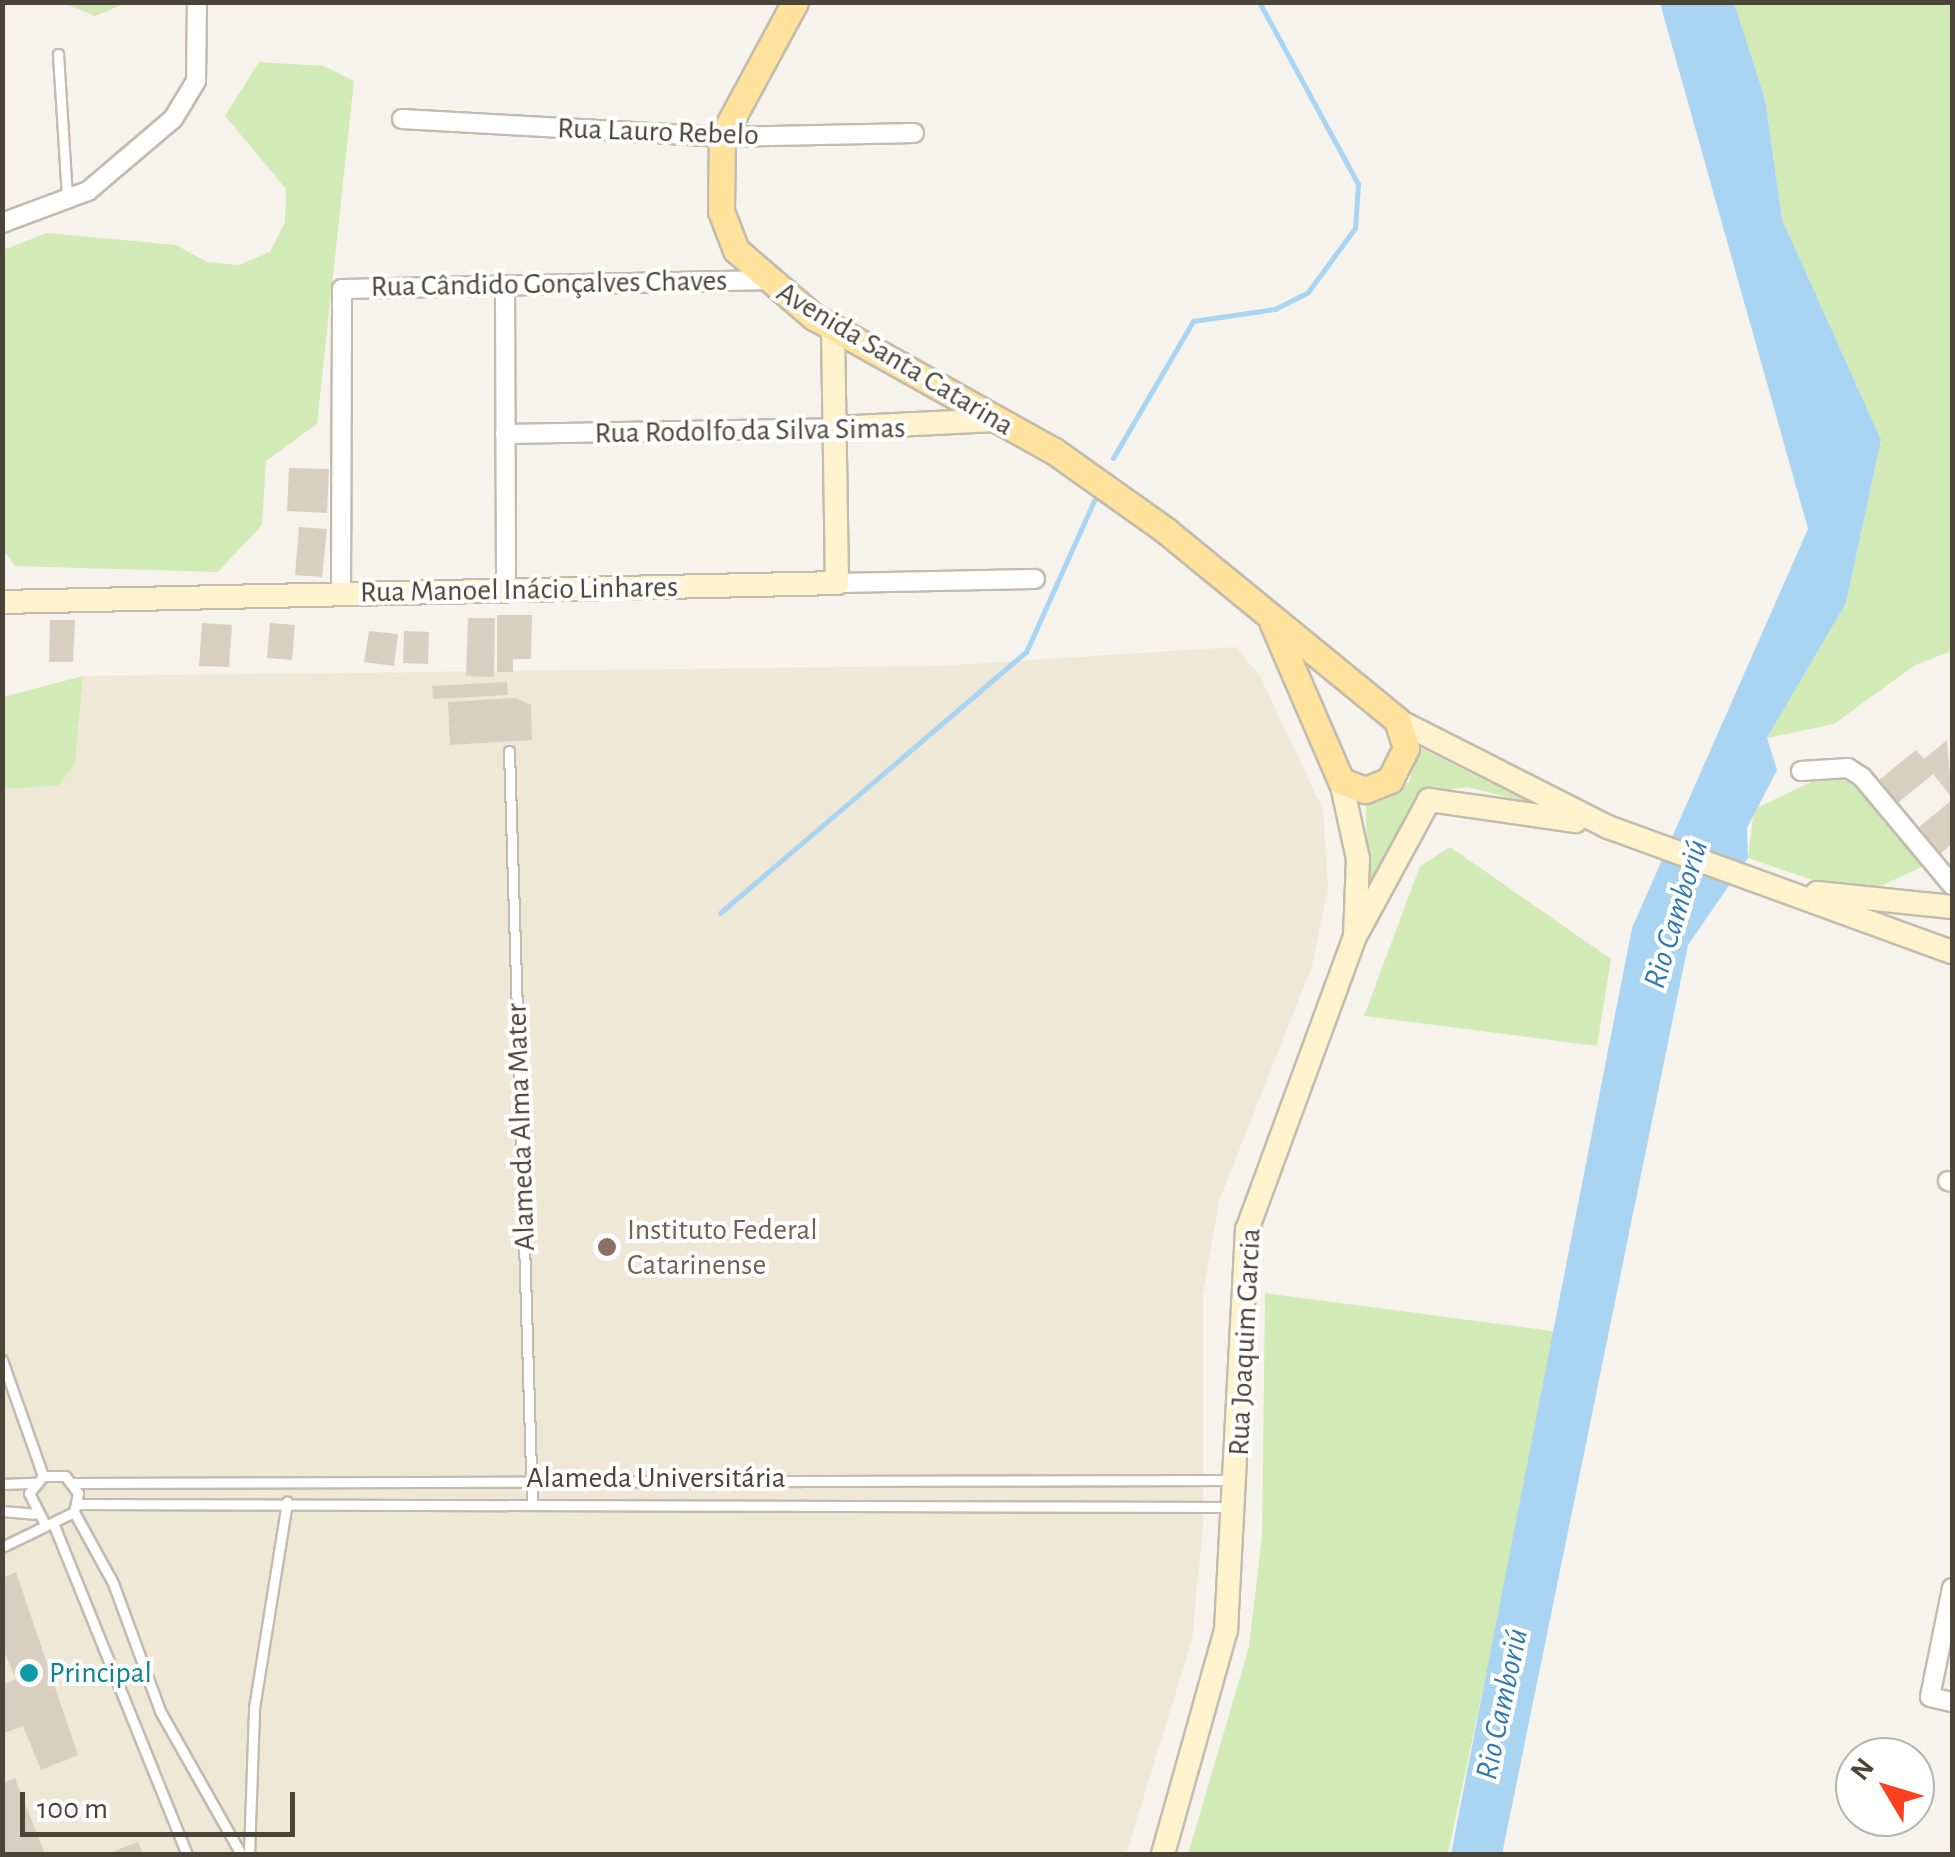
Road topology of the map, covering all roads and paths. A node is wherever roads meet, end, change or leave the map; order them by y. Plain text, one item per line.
1 (197, 2) edge
2 (795, 2) edge
3 (58, 54) dead end
4 (402, 119) dead end
5 (914, 134) dead end
6 (722, 137) junction
7 (68, 202) junction
8 (2, 223) edge
9 (762, 280) junction
10 (505, 285) junction
11 (833, 328) junction
12 (995, 420) junction
13 (835, 428) junction
14 (505, 434) junction
15 (1035, 579) dead end
16 (837, 583) junction
17 (506, 591) junction
18 (342, 594) junction
19 (2, 602) edge
20 (1273, 624) junction
21 (1398, 720) junction
22 (510, 751) dead end
23 (1802, 771) dead end
24 (1341, 781) junction
25 (1608, 827) junction
26 (1768, 884) junction
27 (1952, 885) edge
28 (1952, 908) edge
29 (1356, 936) junction
30 (1952, 952) edge
31 (2, 1360) edge
32 (531, 1478) junction
33 (39, 1480) junction
34 (1238, 1480) junction
35 (73, 1483) junction
36 (2, 1484) edge
37 (287, 1502) junction
38 (532, 1504) junction
39 (1236, 1507) junction
40 (76, 1508) junction
41 (2, 1511) edge
42 (44, 1519) junction
43 (2, 1547) edge
44 (1952, 1588) edge
45 (1952, 1702) edge
46 (187, 1854) edge
47 (241, 1854) edge
48 (249, 1854) edge
49 (1163, 1854) edge

1 - 7 street
2 - 6 main road, Avenida Santa Catarina
3 - 7 lane
4 - 6 street, Rua Lauro Rebelo
5 - 6 street, Rua Lauro Rebelo
6 - 9 main road, Avenida Santa Catarina
7 - 8 street
9 - 10 street, Rua Cândido Gonçalves Chaves
9 - 11 main road, Avenida Santa Catarina
10 - 14 street
10 - 18 street, Rua Cândido Gonçalves Chaves
11 - 12 main road, Avenida Santa Catarina
11 - 13 main road
12 - 13 main road, Rua Rodolfo da Silva Simas
12 - 20 main road, Avenida Santa Catarina
13 - 14 street, Rua Rodolfo da Silva Simas
13 - 16 main road
14 - 17 street
15 - 16 street, Rua Manoel Inácio Linhares
16 - 17 main road, Rua Manoel Inácio Linhares
17 - 18 main road, Rua Manoel Inácio Linhares
18 - 19 main road, Rua Manoel Inácio Linhares
20 - 21 main road, Avenida Santa Catarina
20 - 24 main road, Avenida Santa Catarina
21 - 24 main road
21 - 25 main road
22 - 32 lane, Alameda Alma Mater
23 - 27 street
24 - 29 main road, Rua Joaquim Garcia
25 - 26 main road
25 - 29 main road
26 - 28 main road
26 - 30 main road
29 - 34 main road, Rua Joaquim Garcia
31 - 33 lane
32 - 34 lane, Alameda Universitária
32 - 35 lane, Alameda Universitária
32 - 38 lane, Alameda Alma Mater
33 - 35 lane, Alameda Universitária
33 - 36 lane
33 - 42 lane
34 - 39 main road, Rua Joaquim Garcia
35 - 40 lane
37 - 38 lane, Alameda Universitária
37 - 40 lane, Alameda Universitária
37 - 48 lane
38 - 39 lane, Alameda Universitária
39 - 49 main road, Rua Joaquim Garcia
40 - 42 lane
40 - 47 lane
41 - 42 lane
42 - 43 lane
42 - 46 lane
44 - 45 street

